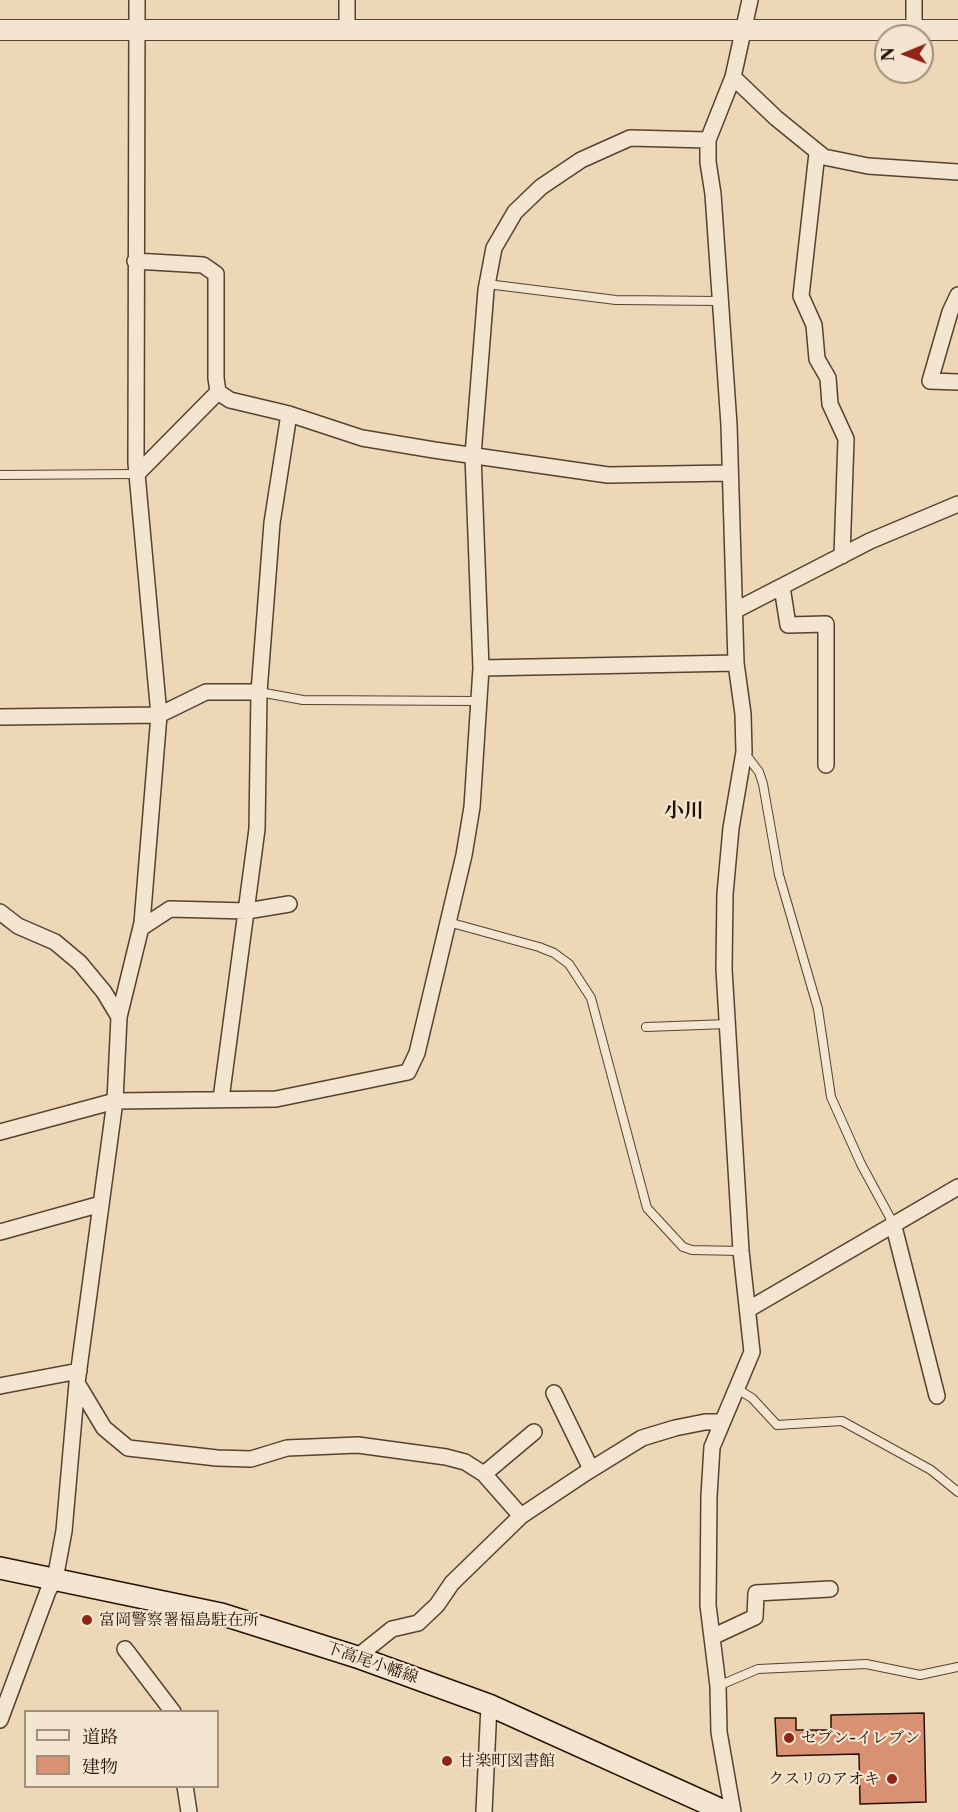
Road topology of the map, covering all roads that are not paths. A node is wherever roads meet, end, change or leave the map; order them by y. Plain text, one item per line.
1 (136, 0) edge
2 (347, 0) edge
3 (750, 0) edge
4 (914, 0) edge
5 (914, 24) edge
6 (0, 30) edge
7 (744, 30) junction
8 (874, 30) edge
9 (934, 30) edge
10 (958, 30) edge
11 (136, 32) junction
12 (347, 32) junction
13 (733, 76) junction
14 (708, 140) junction
15 (817, 153) junction
16 (958, 172) edge
17 (135, 261) junction
18 (487, 284) junction
19 (958, 295) edge
20 (720, 301) junction
21 (958, 382) edge
22 (218, 392) junction
23 (289, 414) junction
24 (473, 455) junction
25 (730, 473) junction
26 (137, 474) junction
27 (0, 475) edge
28 (958, 504) edge
29 (842, 556) junction
30 (782, 587) junction
31 (736, 610) junction
32 (736, 663) junction
33 (481, 668) junction
34 (259, 692) junction
35 (478, 701) junction
36 (159, 714) junction
37 (0, 717) edge
38 (744, 752) junction
39 (826, 765) dead end
40 (289, 904) dead end
41 (248, 911) junction
42 (0, 912) edge
43 (448, 922) junction
44 (141, 928) junction
45 (119, 1017) junction
46 (728, 1024) junction
47 (646, 1027) dead end
48 (221, 1099) junction
49 (116, 1101) junction
50 (0, 1132) edge
51 (957, 1190) edge
52 (101, 1204) junction
53 (893, 1223) junction
54 (0, 1232) edge
55 (741, 1251) junction
56 (749, 1309) junction
57 (78, 1377) junction
58 (0, 1386) edge
59 (737, 1389) junction
60 (554, 1393) dead end
61 (937, 1396) dead end
62 (722, 1422) junction
63 (534, 1432) dead end
64 (591, 1469) junction
65 (484, 1474) junction
66 (958, 1492) edge
67 (520, 1516) junction
68 (0, 1568) edge
69 (55, 1579) junction
70 (830, 1589) dead end
71 (712, 1637) junction
72 (124, 1649) dead end
73 (357, 1657) junction
74 (958, 1667) edge
75 (718, 1686) junction
76 (489, 1706) junction
77 (172, 1710) edge
78 (0, 1720) edge
79 (185, 1788) edge
80 (189, 1812) edge
81 (484, 1812) edge
82 (726, 1812) edge
83 (733, 1812) edge

1 - 11 street
2 - 12 street
3 - 7 street
4 - 5 street
6 - 11 street
7 - 8 street
7 - 12 street
7 - 13 street
9 - 10 street
11 - 12 street
11 - 17 street
13 - 14 street
13 - 15 street
14 - 18 street
14 - 20 street
15 - 16 street
15 - 29 street
17 - 22 street
17 - 26 street
18 - 20 lane
18 - 24 street
19 - 21 street
20 - 25 street
22 - 23 street
22 - 26 street
23 - 24 street
23 - 34 street
24 - 25 street
24 - 33 street
25 - 31 street
26 - 27 lane
26 - 36 street
28 - 29 street
29 - 30 street
30 - 31 street
30 - 39 street
31 - 32 street
32 - 33 street
32 - 38 street
33 - 35 street
34 - 35 lane
34 - 36 street
34 - 41 street
35 - 43 street
36 - 37 street
36 - 44 street
38 - 46 street
38 - 53 lane
40 - 41 street
41 - 44 street
41 - 48 street
42 - 45 street
43 - 48 street
43 - 55 lane
44 - 45 street
45 - 49 street
46 - 47 lane
46 - 55 street
48 - 49 street
49 - 50 street
49 - 52 street
51 - 53 street
52 - 54 street
52 - 57 street
53 - 56 street
53 - 61 street
55 - 56 street
56 - 59 street
57 - 58 street
57 - 65 street
57 - 69 street
59 - 62 street
59 - 66 lane
60 - 64 street
62 - 64 street
62 - 71 street
63 - 65 street
64 - 67 street
65 - 67 street
67 - 73 street
68 - 69 main road, 下高尾小幡線
69 - 73 main road, 下高尾小幡線
69 - 78 street
70 - 71 street
71 - 75 street
72 - 77 street
73 - 76 main road, 下高尾小幡線
74 - 75 lane
75 - 83 street
76 - 81 street
76 - 82 main road, 下高尾小幡線
79 - 80 street

